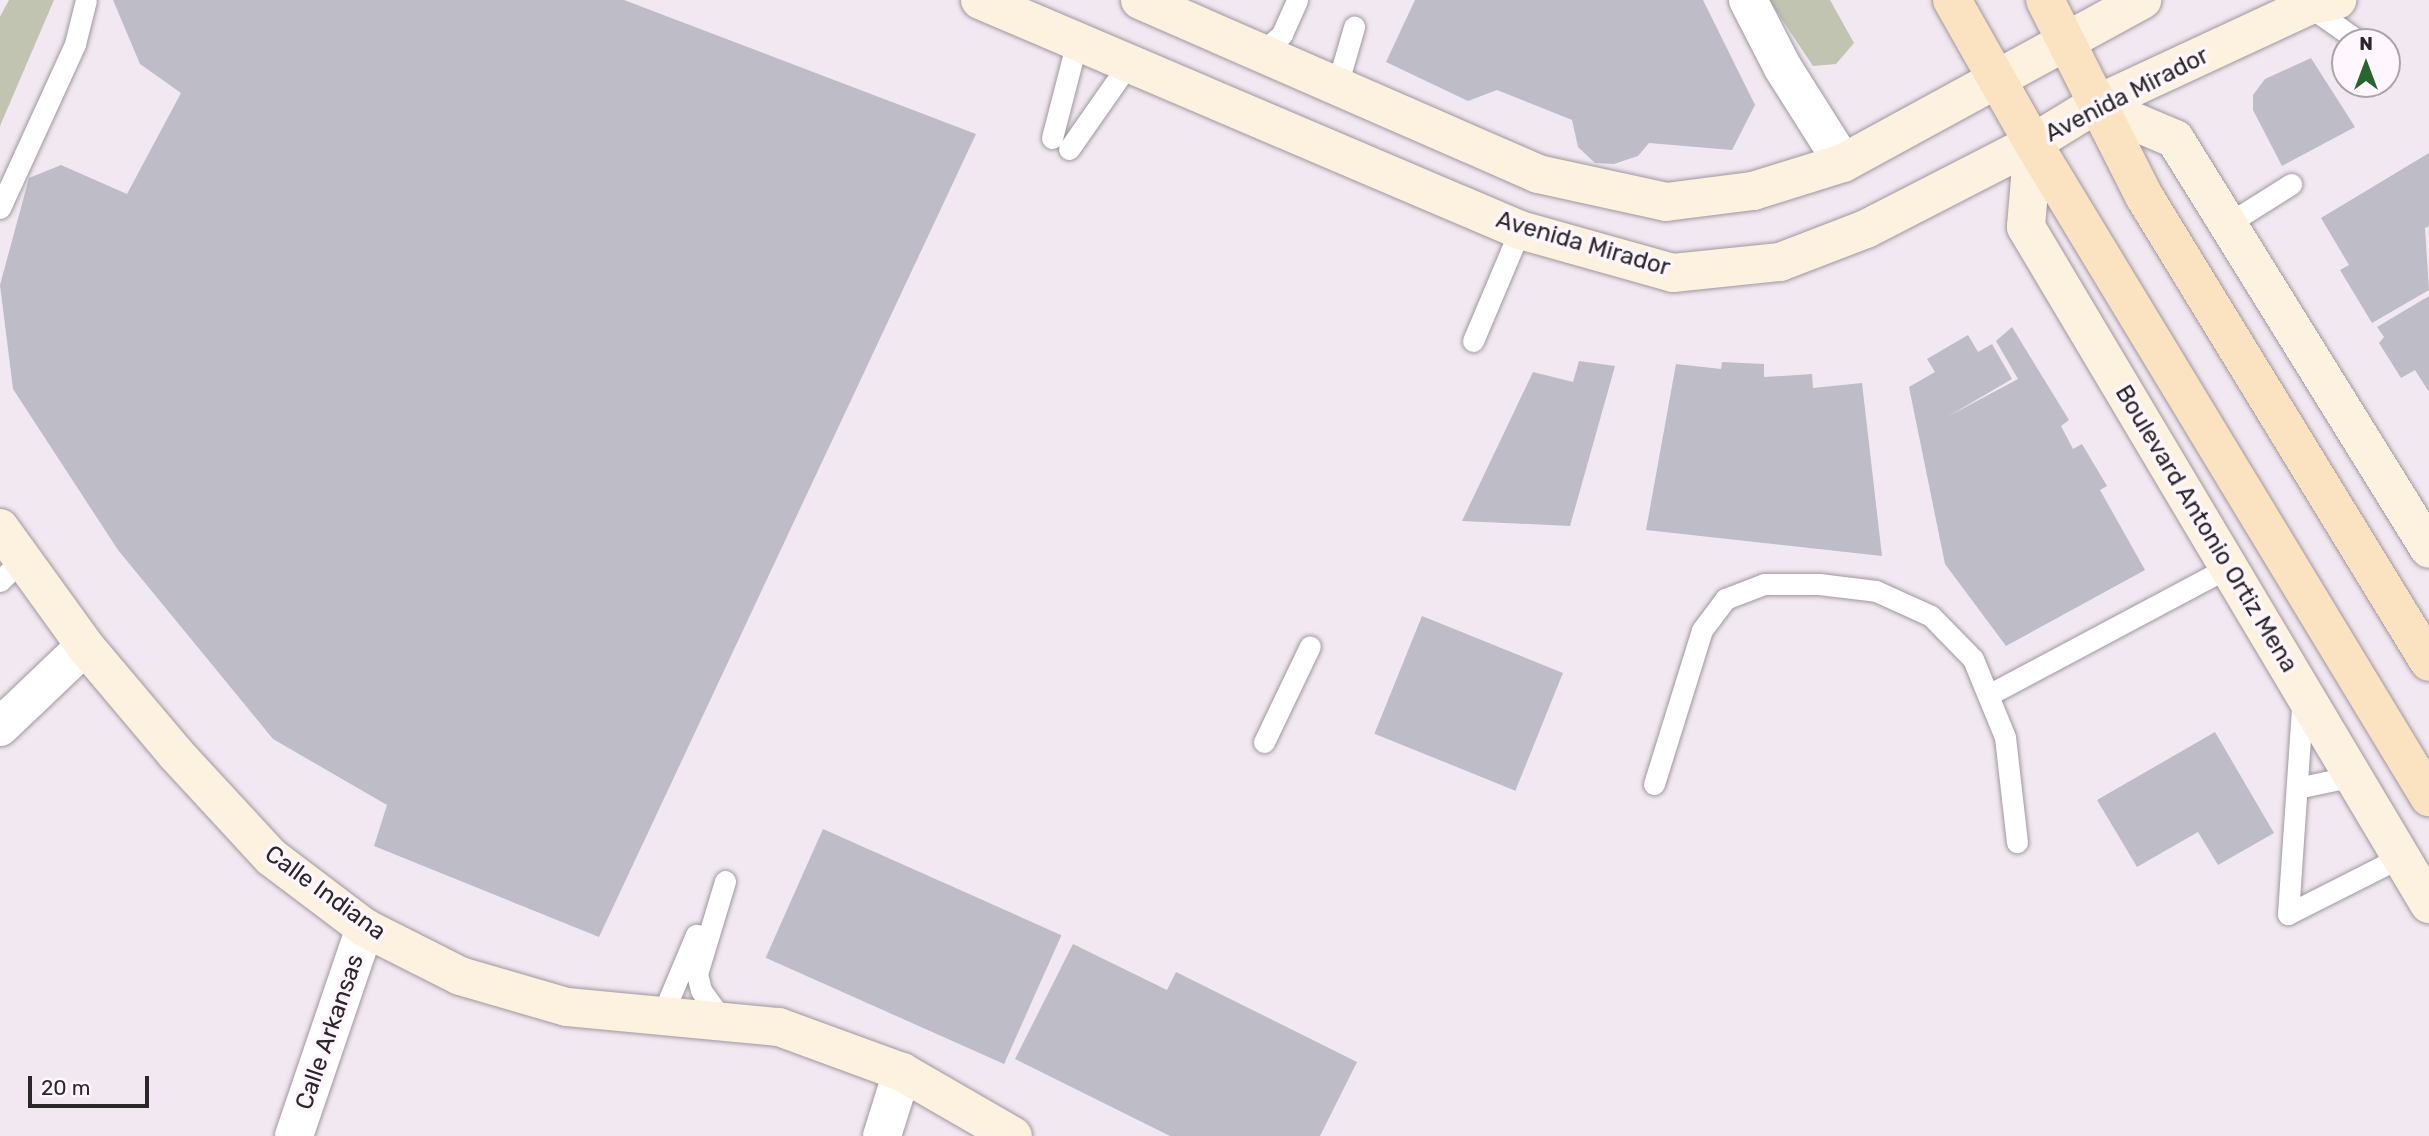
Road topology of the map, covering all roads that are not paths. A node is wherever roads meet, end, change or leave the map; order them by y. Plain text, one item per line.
1 (86, 0) edge
2 (980, 0) edge
3 (1140, 0) edge
4 (1297, 0) edge
5 (1748, 0) edge
6 (1952, 0) edge
7 (2045, 0) edge
8 (2142, 0) edge
9 (2323, 3) edge
10 (1354, 27) dead end
11 (2347, 28) edge
12 (1076, 41) junction
13 (2066, 42) junction
14 (1259, 55) junction
15 (1127, 66) junction
16 (1998, 76) junction
17 (1336, 89) junction
18 (2095, 105) junction
19 (2033, 143) junction
20 (1843, 163) junction
21 (2291, 184) dead end
22 (0, 208) edge
23 (2226, 225) junction
24 (1520, 230) junction
25 (1473, 341) dead end
26 (0, 528) edge
27 (2429, 549) edge
28 (2229, 567) junction
29 (10, 571) edge
30 (85, 646) junction
31 (1310, 646) dead end
32 (2429, 662) edge
33 (2303, 692) junction
34 (1990, 694) junction
35 (0, 727) edge
36 (1264, 742) dead end
37 (2354, 776) junction
38 (1654, 784) dead end
39 (2297, 788) junction
40 (2429, 797) edge
41 (2017, 842) dead end
42 (2401, 857) junction
43 (2429, 904) edge
44 (365, 928) junction
45 (663, 1013) junction
46 (721, 1018) junction
47 (902, 1072) junction
48 (294, 1136) edge
49 (882, 1136) edge
50 (1013, 1136) edge

1 - 22 lane
2 - 12 street, Avenida Mirador
3 - 14 street
4 - 14 lane
5 - 20 street
6 - 16 main road
7 - 13 main road
8 - 13 street
9 - 11 lane
9 - 18 street, Avenida Mirador
10 - 17 lane
12 - 15 street, Avenida Mirador
12 - 15 lane
13 - 16 street
13 - 18 main road
14 - 17 street
15 - 24 street, Avenida Mirador
16 - 19 main road
16 - 20 street
17 - 20 street
18 - 19 street, Avenida Mirador
18 - 23 street
18 - 32 main road
19 - 24 street, Avenida Mirador
19 - 28 street, Boulevard Antonio Ortiz Mena
19 - 40 main road
21 - 23 lane
23 - 27 street
24 - 25 lane
26 - 29 street, Calle Indiana
28 - 33 street, Boulevard Antonio Ortiz Mena
28 - 34 lane
29 - 30 street, Calle Indiana
30 - 35 street
30 - 44 street, Calle Indiana
31 - 36 lane
33 - 37 street, Boulevard Antonio Ortiz Mena
33 - 39 lane
34 - 38 lane
34 - 41 lane
37 - 39 lane
37 - 42 street, Boulevard Antonio Ortiz Mena
39 - 42 lane
42 - 43 street, Boulevard Antonio Ortiz Mena
44 - 45 street, Calle Indiana
44 - 48 street, Calle Arkansas
45 - 46 street, Calle Indiana
45 - 46 lane
46 - 47 street, Calle Indiana
47 - 49 street
47 - 50 street, Calle Indiana

